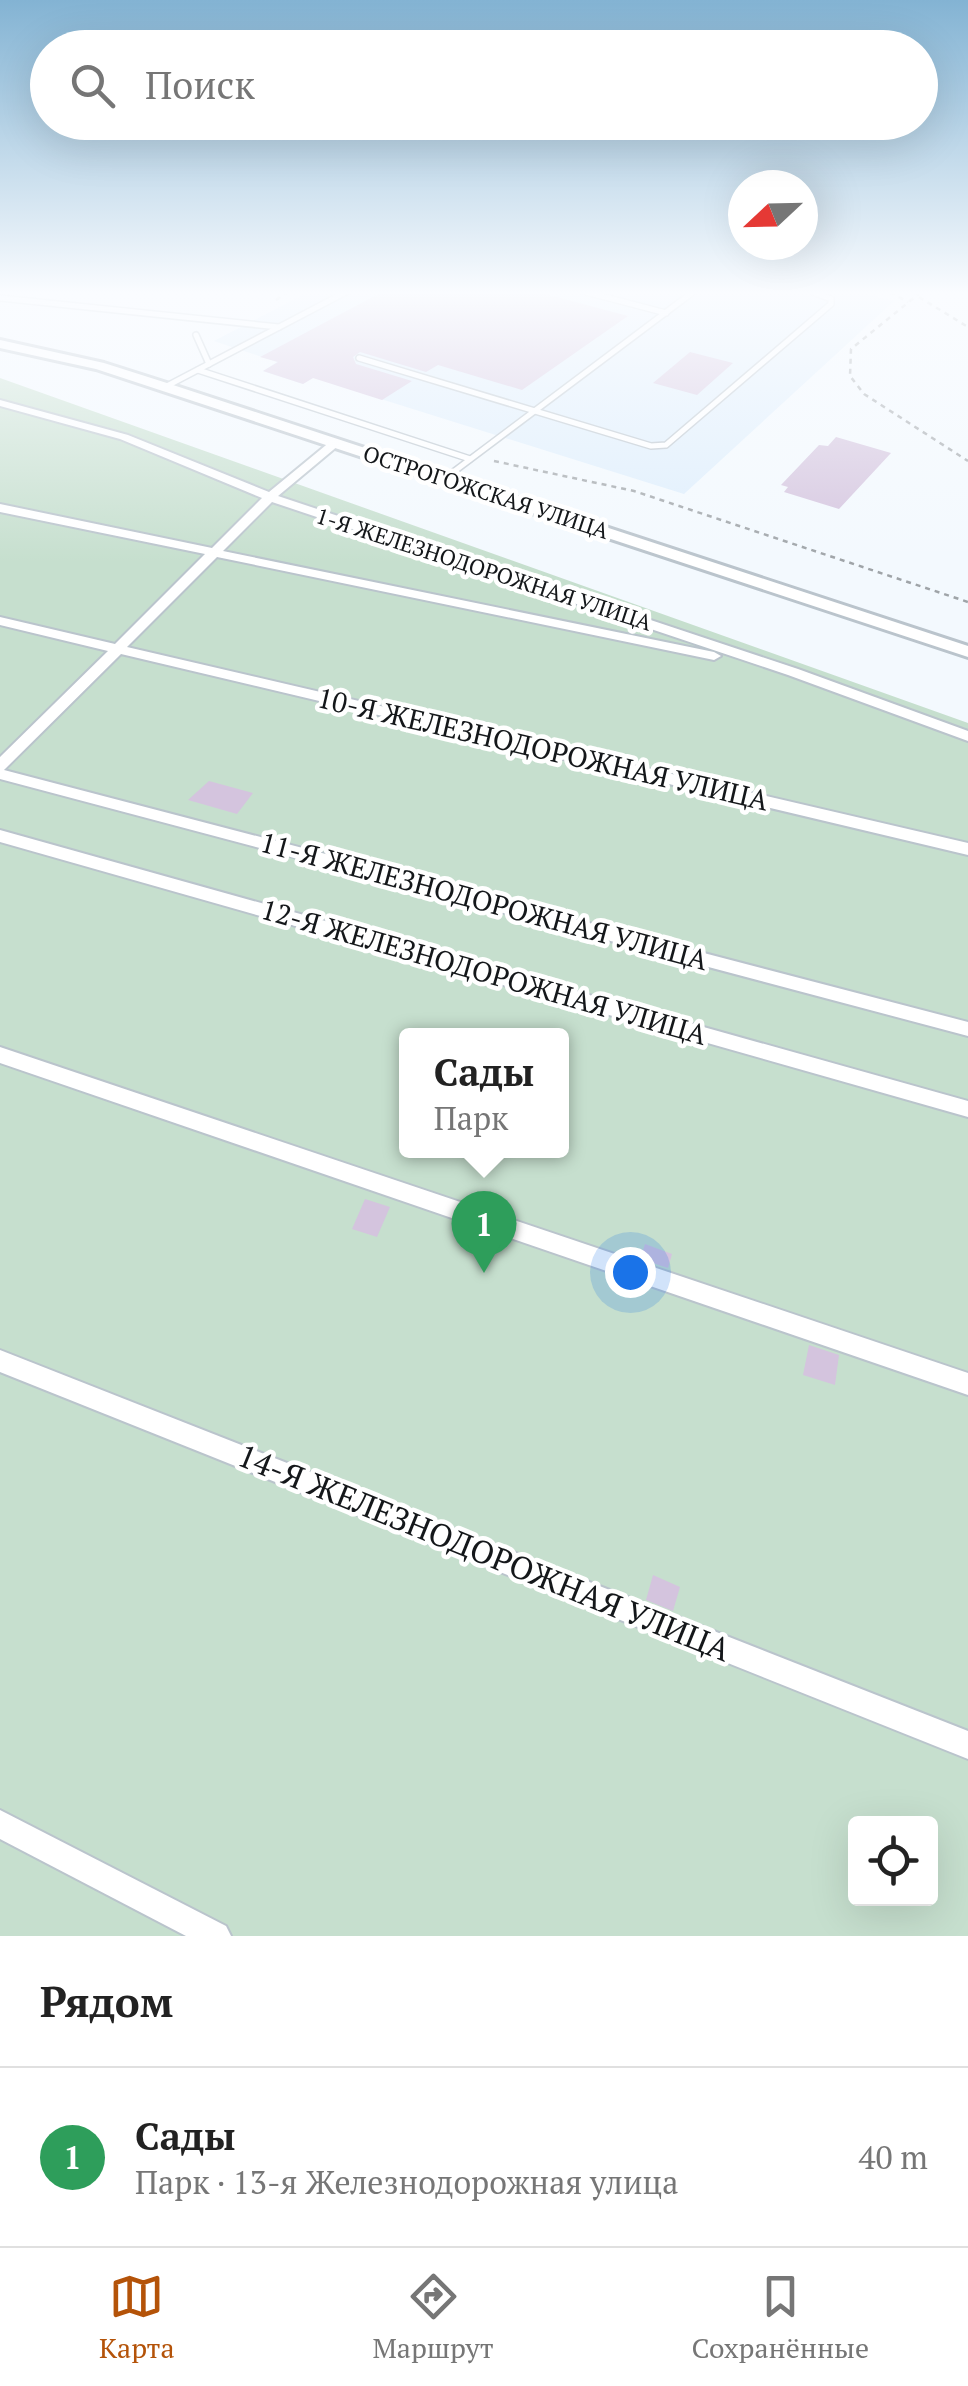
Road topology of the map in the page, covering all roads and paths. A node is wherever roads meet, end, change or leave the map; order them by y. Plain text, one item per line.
1 (150, 382) edge
2 (174, 382) edge
3 (236, 382) edge
4 (439, 382) edge
5 (572, 382) edge
6 (739, 382) edge
7 (856, 382) edge
8 (165, 387) junction
9 (0, 403) edge
10 (533, 411) junction
11 (335, 442) junction
12 (470, 458) junction
13 (968, 462) edge
14 (444, 479) junction
15 (270, 497) junction
16 (0, 508) edge
17 (214, 553) junction
18 (968, 602) edge
19 (0, 621) edge
20 (118, 649) junction
21 (968, 652) edge
22 (793, 672) junction
23 (968, 736) edge
24 (0, 766) edge
25 (0, 774) edge
26 (0, 836) edge
27 (968, 848) edge
28 (968, 1029) edge
29 (0, 1056) edge
30 (968, 1109) edge
31 (0, 1360) edge
32 (968, 1384) edge
33 (968, 1745) edge
34 (0, 1824) edge
35 (216, 1936) edge

1 - 8 street, ОСТРОГОЖСКАЯ УЛИЦА
2 - 8 lane
3 - 12 lane
4 - 10 lane
5 - 10 lane
6 - 10 lane
7 - 13 path
8 - 11 street, ОСТРОГОЖСКАЯ УЛИЦА
9 - 15 street, 1-Я ЖЕЛЕЗНОДОРОЖНАЯ УЛИЦА
10 - 12 lane
11 - 14 street, ОСТРОГОЖСКАЯ УЛИЦА
11 - 15 street
12 - 14 lane
12 - 18 path
14 - 21 street, ОСТРОГОЖСКАЯ УЛИЦА
15 - 17 street
15 - 22 street, 1-Я ЖЕЛЕЗНОДОРОЖНАЯ УЛИЦА
16 - 17 street
17 - 20 street
17 - 22 street
19 - 20 street, 10-Я ЖЕЛЕЗНОДОРОЖНАЯ УЛИЦА
20 - 24 street
20 - 27 street, 10-Я ЖЕЛЕЗНОДОРОЖНАЯ УЛИЦА
22 - 23 street, 1-Я ЖЕЛЕЗНОДОРОЖНАЯ УЛИЦА
25 - 28 street, 11-Я ЖЕЛЕЗНОДОРОЖНАЯ УЛИЦА
26 - 30 street, 12-Я ЖЕЛЕЗНОДОРОЖНАЯ УЛИЦА
29 - 32 street
31 - 33 street, 14-Я ЖЕЛЕЗНОДОРОЖНАЯ УЛИЦА
34 - 35 street

